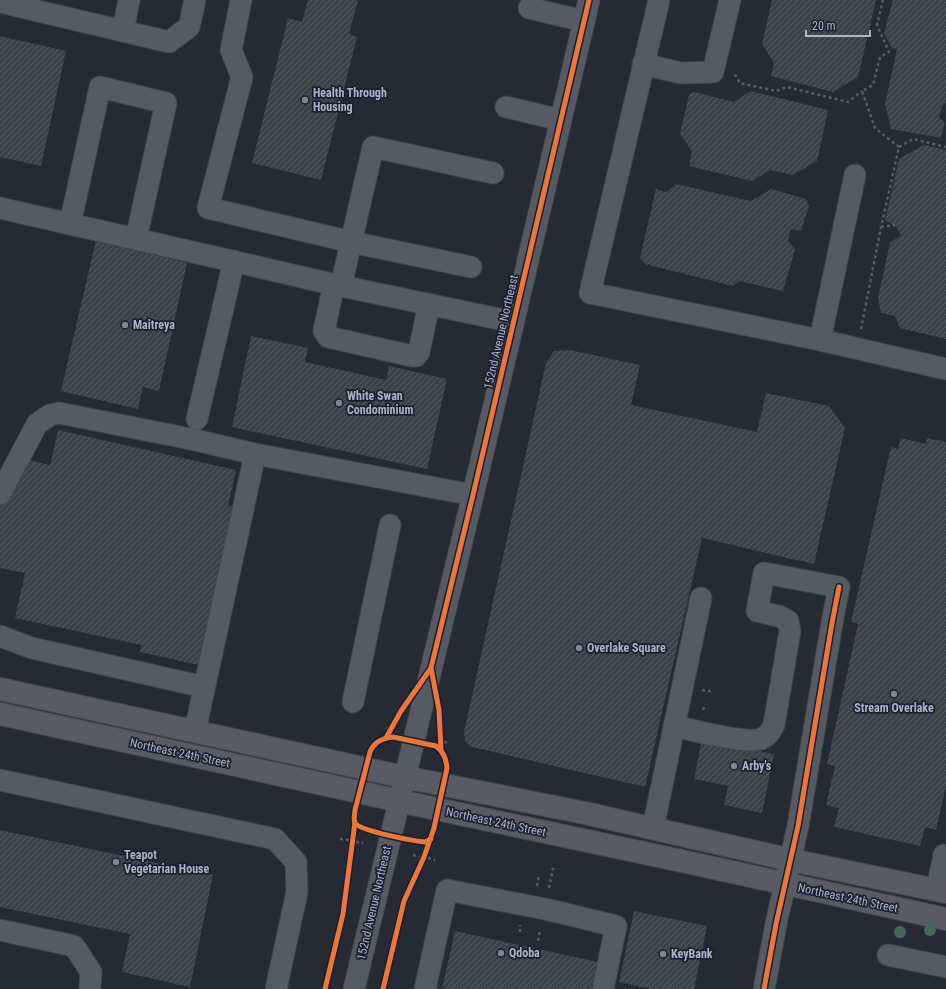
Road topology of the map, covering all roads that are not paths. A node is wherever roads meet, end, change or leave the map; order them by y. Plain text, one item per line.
1 (129, 0) edge
2 (195, 0) edge
3 (241, 0) edge
4 (589, 0) edge
5 (659, 0) edge
6 (730, 0) edge
7 (0, 2) edge
8 (529, 8) dead end
9 (584, 21) junction
10 (122, 31) junction
11 (643, 64) junction
12 (506, 107) dead end
13 (561, 120) junction
14 (493, 173) dead end
15 (855, 175) dead end
16 (0, 208) edge
17 (70, 224) junction
18 (136, 239) junction
19 (351, 242) junction
20 (234, 261) junction
21 (471, 267) dead end
22 (338, 285) junction
23 (428, 304) junction
24 (513, 322) junction
25 (820, 340) junction
26 (946, 369) edge
27 (197, 420) dead end
28 (255, 454) junction
29 (0, 494) edge
30 (473, 494) junction
31 (390, 525) dead end
32 (701, 598) dead end
33 (0, 636) edge
34 (204, 687) junction
35 (0, 689) edge
36 (34, 696) junction
37 (0, 699) edge
38 (353, 702) dead end
39 (0, 714) edge
40 (674, 726) junction
41 (195, 731) junction
42 (98, 735) junction
43 (404, 777) junction
44 (0, 780) edge
45 (398, 801) junction
46 (653, 828) junction
47 (944, 855) dead end
48 (788, 872) junction
49 (941, 891) edge
50 (946, 919) edge
51 (0, 930) edge
52 (888, 955) dead end
53 (946, 967) edge
54 (90, 989) edge
55 (276, 989) edge
56 (354, 989) edge
57 (425, 989) edge
58 (603, 989) edge
59 (764, 989) edge

1 - 10 street
2 - 10 street
3 - 19 street
4 - 9 street, 152nd Avenue Northeast
5 - 11 street
6 - 11 street
7 - 10 street
8 - 9 street
9 - 13 street, 152nd Avenue Northeast
11 - 25 street
12 - 13 street
13 - 24 street, 152nd Avenue Northeast
14 - 19 street
15 - 25 street
16 - 17 street
17 - 18 street
17 - 18 street
18 - 20 street
19 - 21 street
19 - 22 street
20 - 22 street
20 - 27 street
22 - 23 street
22 - 23 street
23 - 24 street
24 - 30 street, 152nd Avenue Northeast
25 - 26 street
28 - 29 street
28 - 30 street
28 - 34 street
30 - 43 street, 152nd Avenue Northeast
31 - 38 street
32 - 40 street
33 - 34 street
34 - 41 street
35 - 36 main road, Northeast 24th Street
36 - 37 main road
36 - 41 main road, Northeast 24th Street
39 - 42 main road, Northeast 24th Street
40 - 46 street
40 - 48 street
41 - 42 main road
41 - 43 main road, Northeast 24th Street
42 - 45 main road, Northeast 24th Street
43 - 45 street, 152nd Avenue Northeast
43 - 46 main road, Northeast 24th Street
44 - 55 street
45 - 48 main road, Northeast 24th Street
45 - 56 street, 152nd Avenue Northeast
46 - 48 main road, Northeast 24th Street
47 - 49 street
48 - 49 main road, Northeast 24th Street
48 - 50 main road, Northeast 24th Street
48 - 59 street
51 - 54 street
52 - 53 street
57 - 58 street

